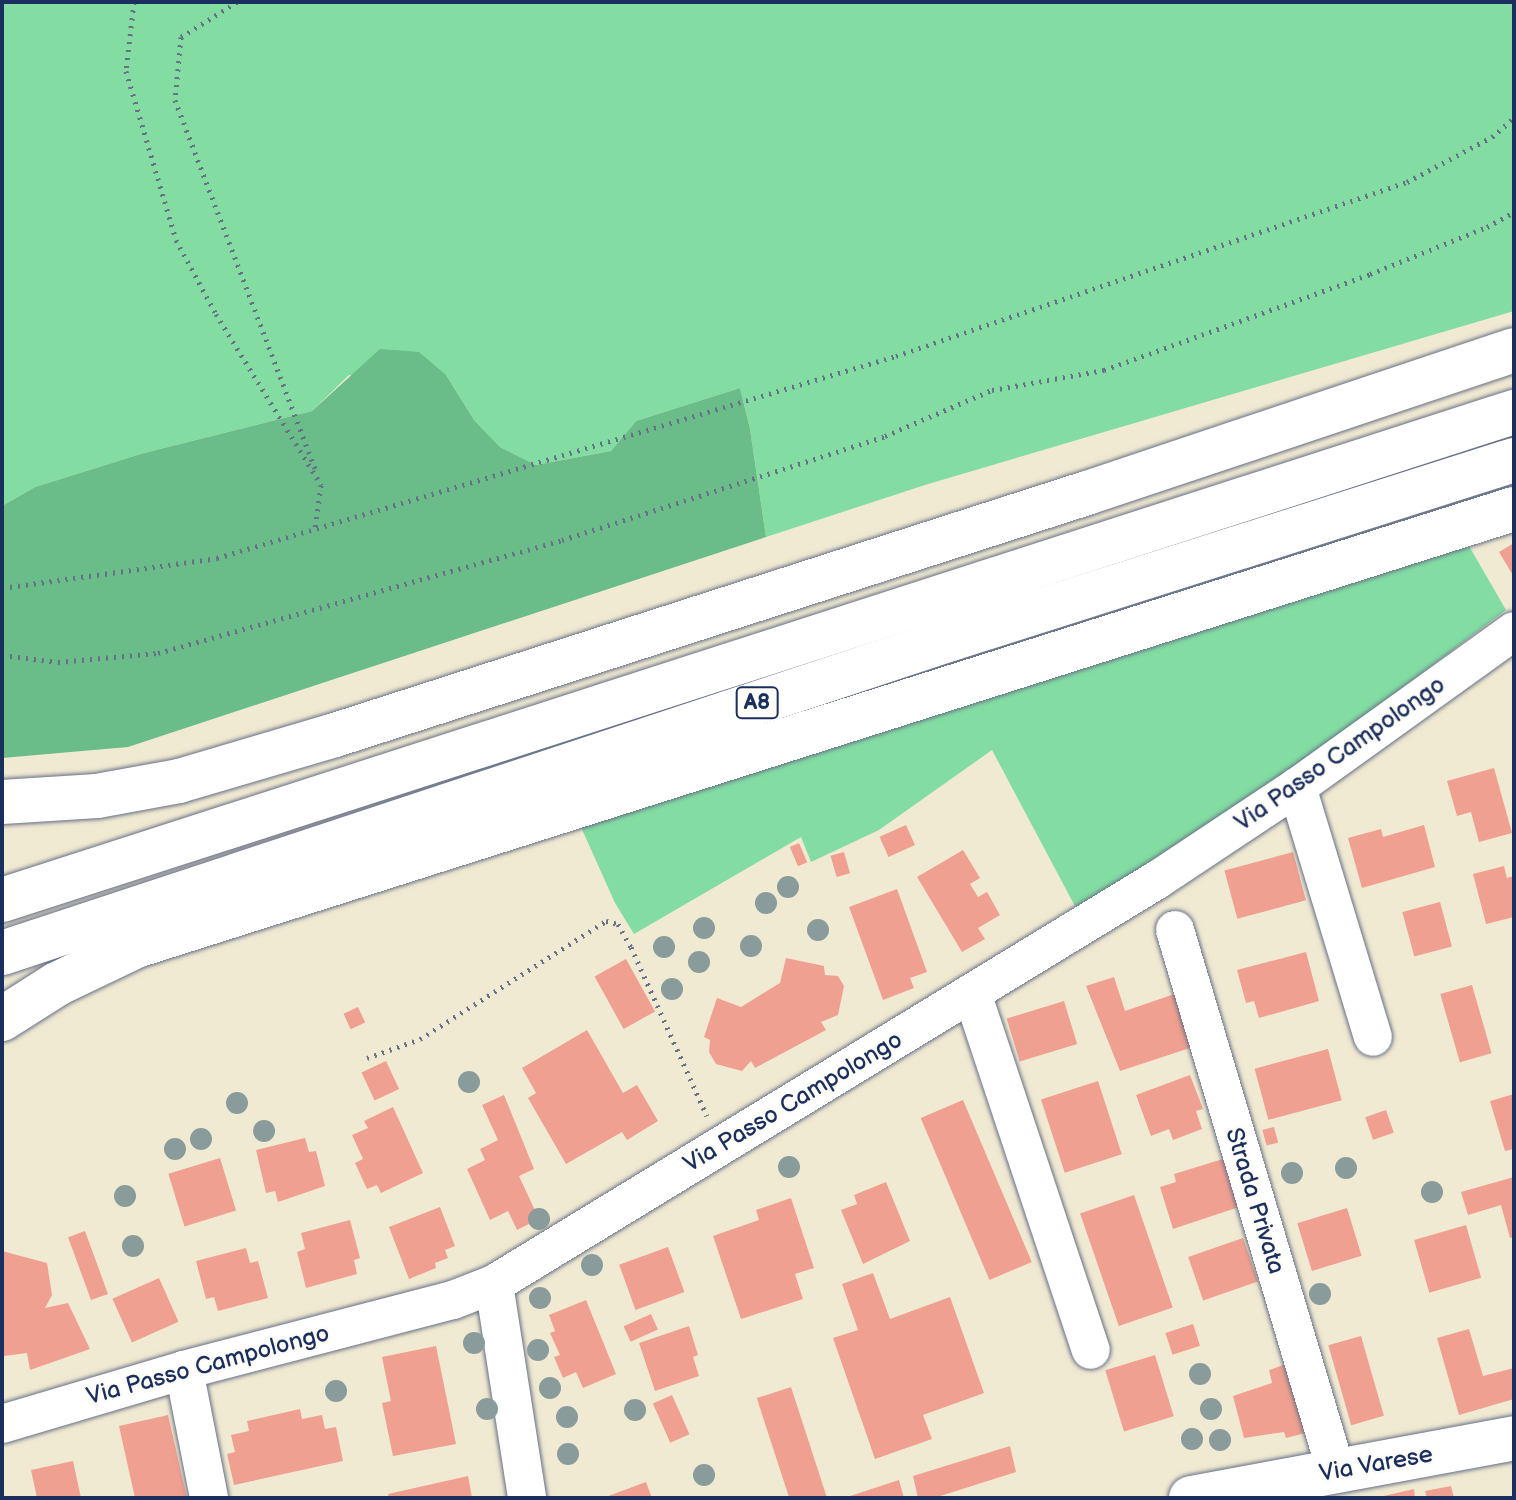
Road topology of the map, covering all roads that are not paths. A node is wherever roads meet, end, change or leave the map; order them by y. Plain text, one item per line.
1 (1514, 350) edge
2 (1514, 412) edge
3 (1514, 460) edge
4 (1514, 509) edge
5 (1511, 645) edge
6 (1297, 787) junction
7 (2, 802) edge
8 (2, 900) edge
9 (1175, 930) dead end
10 (2, 953) edge
11 (972, 993) junction
12 (2, 1019) edge
13 (1373, 1037) dead end
14 (494, 1284) junction
15 (1091, 1350) dead end
16 (184, 1370) junction
17 (2, 1424) edge
18 (1514, 1438) edge
19 (1336, 1471) junction
20 (1247, 1494) edge
21 (209, 1498) edge
22 (527, 1498) edge
23 (1191, 1498) edge

1 - 7 main road
2 - 8 main road, A8
3 - 10 main road, A8
4 - 12 main road
5 - 6 street, Via Passo Campolongo
6 - 11 street, Via Passo Campolongo
6 - 13 street
9 - 19 street, Strada Privata
11 - 14 street, Via Passo Campolongo
11 - 15 street
14 - 16 street, Via Passo Campolongo
14 - 22 street
16 - 17 street, Via Passo Campolongo
16 - 21 street
18 - 19 main road, Via Varese
19 - 20 main road, Via Varese
20 - 23 main road, Via Varese

